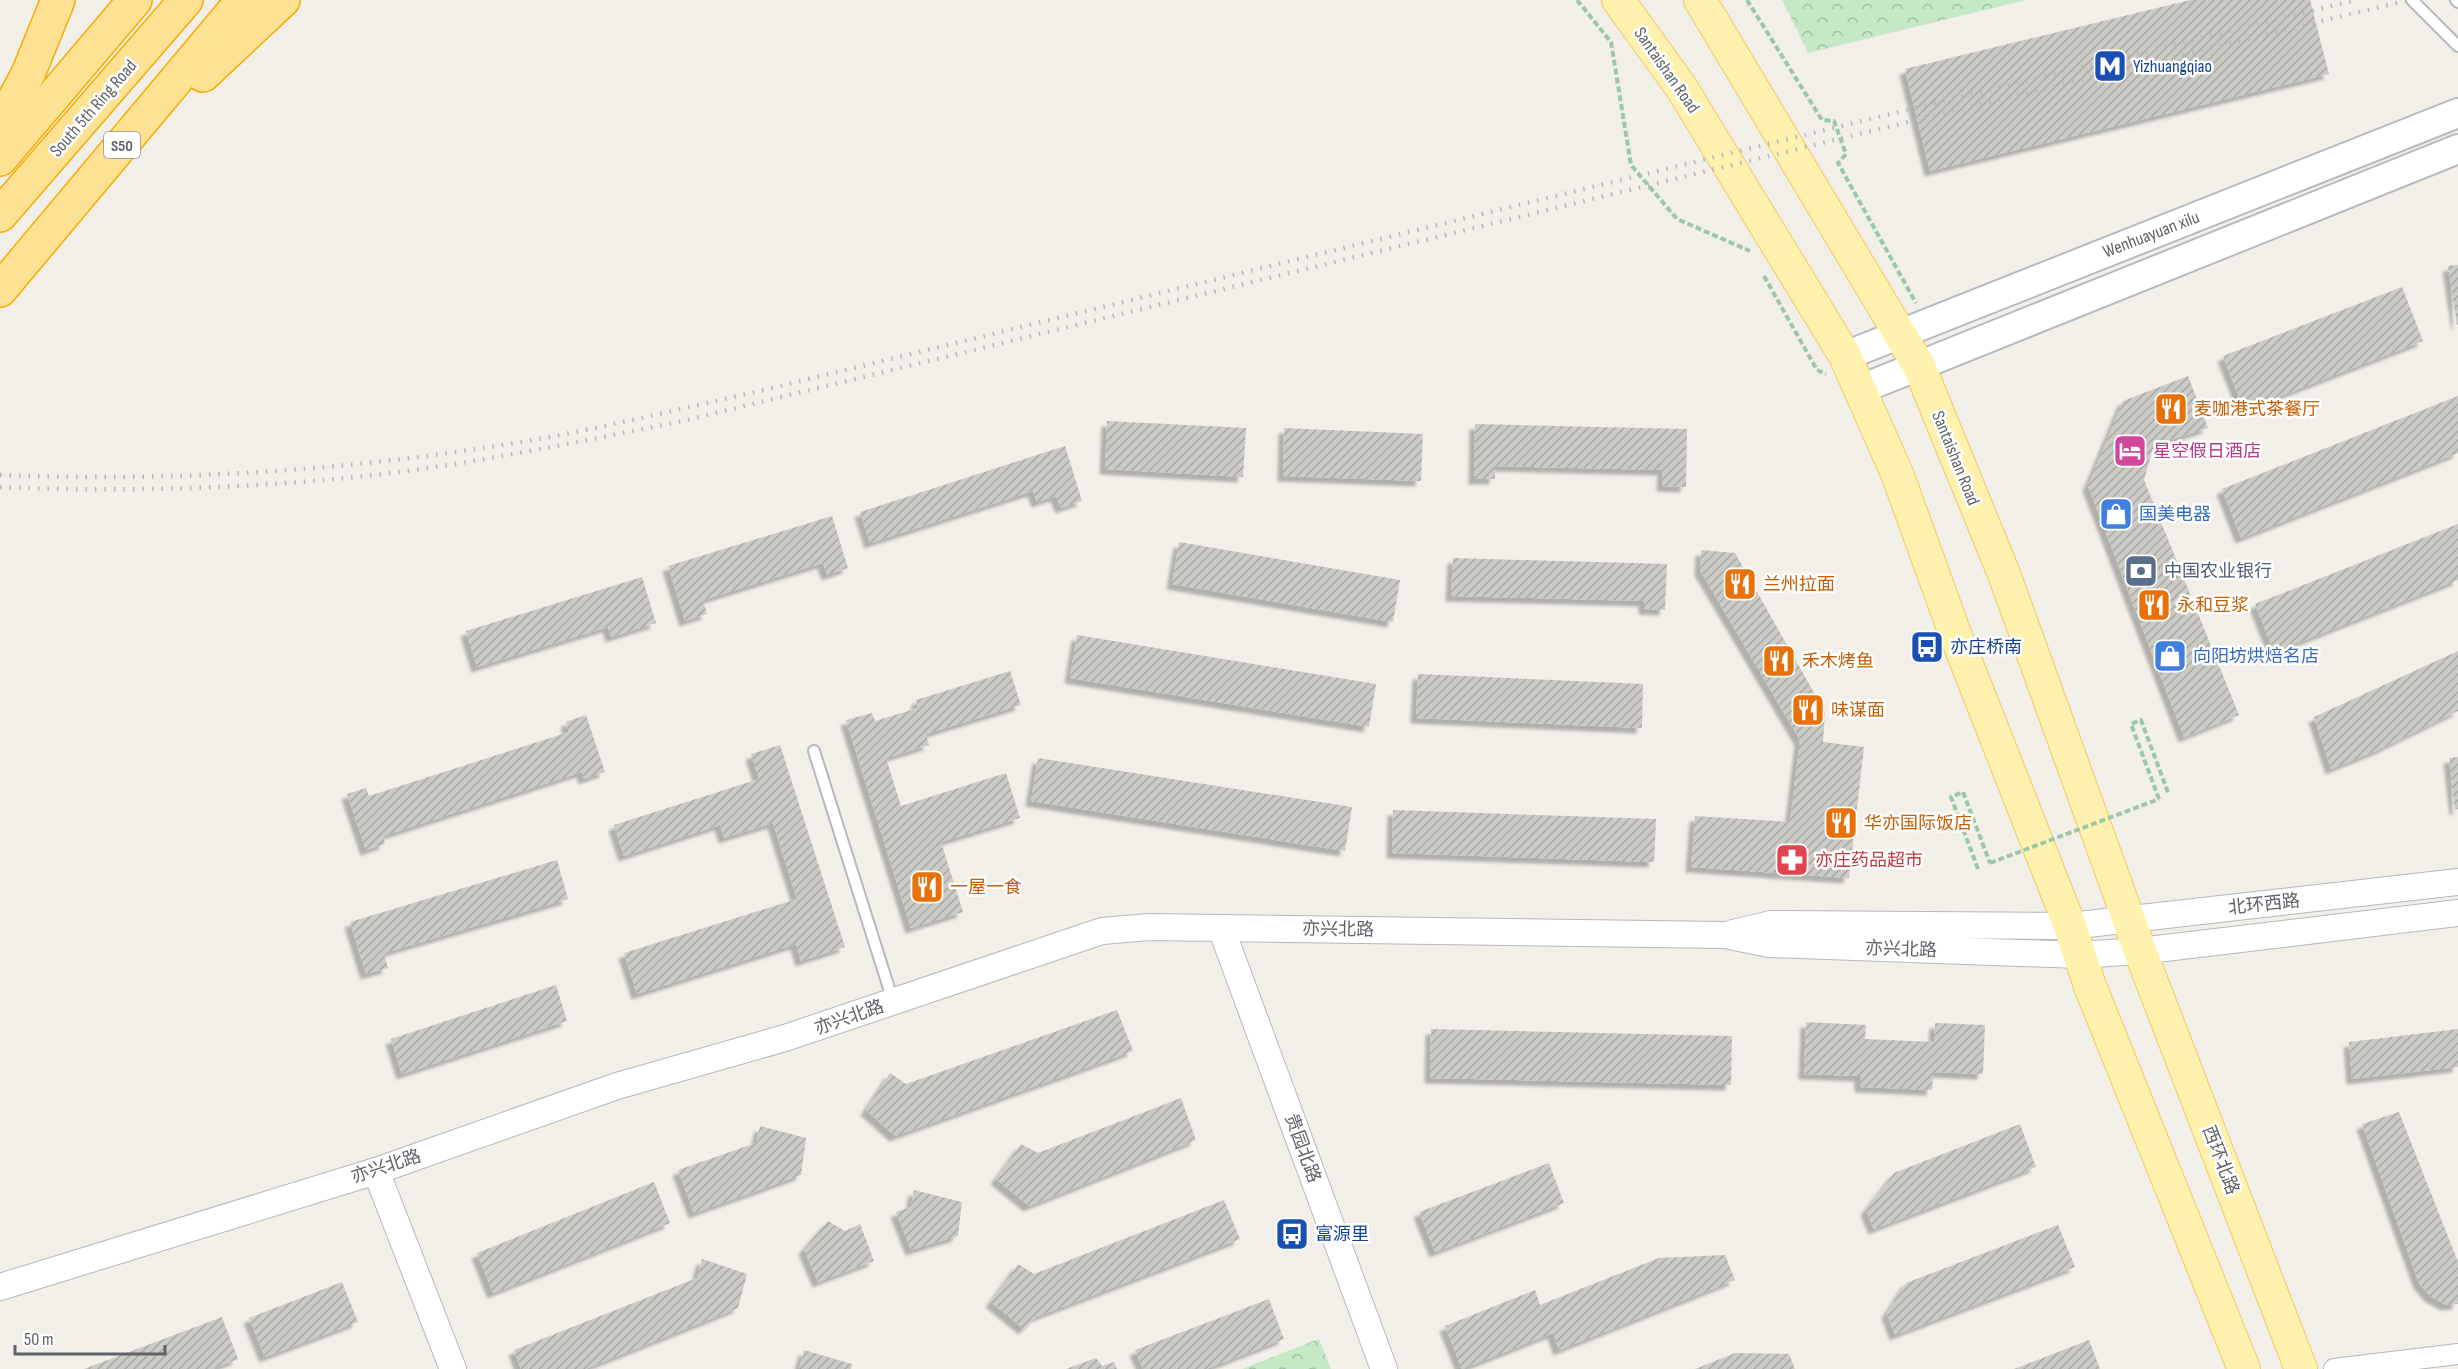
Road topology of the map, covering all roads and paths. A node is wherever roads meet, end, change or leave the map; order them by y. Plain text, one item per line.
1 (58, 0) edge
2 (135, 0) edge
3 (186, 0) edge
4 (243, 0) edge
5 (282, 0) edge
6 (1577, 0) edge
7 (1618, 0) edge
8 (1700, 0) edge
9 (1747, 0) edge
10 (2412, 0) edge
11 (2458, 46) edge
12 (2458, 113) edge
13 (0, 126) edge
14 (2458, 149) edge
15 (0, 159) edge
16 (93, 180) junction
17 (0, 215) edge
18 (1755, 260) dead end
19 (1761, 270) dead end
20 (0, 290) edge
21 (1913, 328) junction
22 (1845, 356) junction
23 (1919, 366) junction
24 (1861, 389) junction
25 (814, 751) dead end
26 (2169, 795) dead end
27 (1978, 869) dead end
28 (2458, 882) edge
29 (2458, 913) edge
30 (2130, 920) junction
31 (1221, 928) junction
32 (2074, 941) junction
33 (2140, 951) junction
34 (893, 1002) junction
35 (376, 1171) junction
36 (0, 1287) edge
37 (2458, 1354) edge
38 (453, 1369) edge
39 (1384, 1369) edge
40 (2244, 1369) edge
41 (2301, 1369) edge
42 (2334, 1369) edge

1 - 13 highway
2 - 15 highway
3 - 17 highway, South 5th Ring Road / S50
4 - 16 highway, S50
5 - 16 highway
6 - 18 path
7 - 22 main road, Santaishan Road
8 - 21 main road, Santaishan Road
9 - 21 path
10 - 11 lane
12 - 21 main road, Wenhuayuan xilu
14 - 23 main road, Wenhuayuan xilu
16 - 20 highway, S50
19 - 24 path
21 - 22 main road, Wenhuayuan xilu
21 - 23 main road, Santaishan Road
22 - 24 main road, Santaishan Road
23 - 24 main road, Wenhuayuan xilu
23 - 30 main road, Santaishan Road
24 - 32 main road, Santaishan Road
25 - 34 lane
26 - 27 path, bridge
28 - 30 street, 北环西路
29 - 33 street, 北环西路
30 - 32 street, 北环西路
30 - 33 main road, Santaishan Road
31 - 32 street, 亦兴北路
31 - 34 street, 亦兴北路
31 - 39 street, 贵园北路
32 - 33 street, 北环西路
32 - 40 main road
33 - 41 main road, 西环北路
34 - 35 street, 亦兴北路
35 - 36 street, 亦兴北路
35 - 38 street
37 - 42 street

